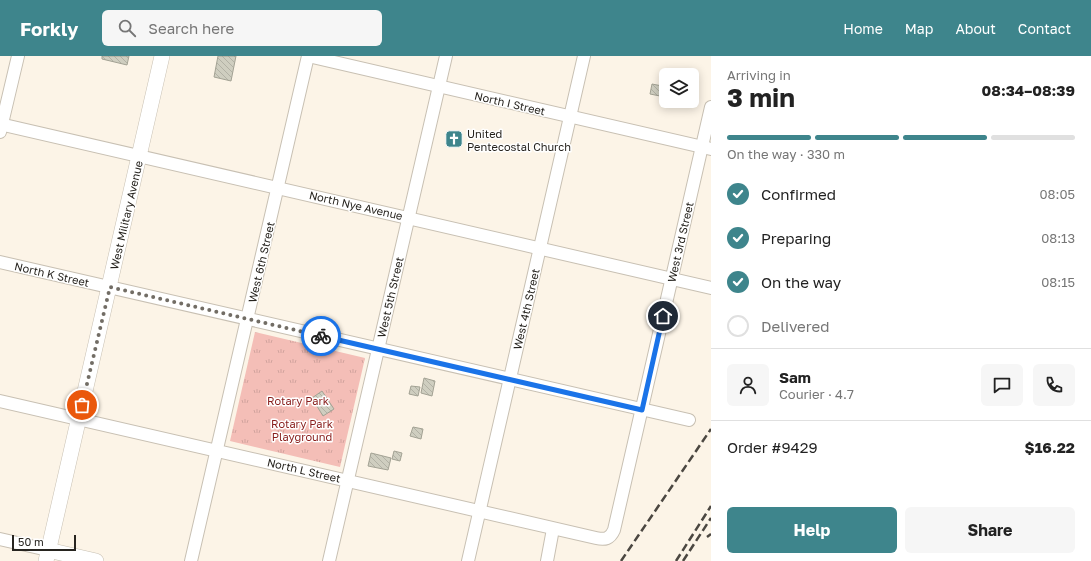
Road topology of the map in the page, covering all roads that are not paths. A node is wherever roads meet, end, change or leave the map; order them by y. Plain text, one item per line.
1 (18, 56) edge
2 (162, 56) edge
3 (308, 56) edge
4 (446, 56) edge
5 (584, 56) edge
6 (439, 86) junction
7 (711, 106) edge
8 (569, 117) junction
9 (1, 127) edge
10 (706, 148) edge
11 (140, 156) junction
12 (278, 187) junction
13 (409, 217) junction
14 (539, 248) junction
15 (0, 262) edge
16 (671, 278) junction
17 (110, 287) junction
18 (711, 288) edge
19 (247, 319) junction
20 (378, 350) junction
21 (510, 380) junction
22 (0, 401) edge
23 (642, 410) junction
24 (79, 420) junction
25 (689, 420) dead end
26 (216, 450) junction
27 (348, 480) junction
28 (480, 512) junction
29 (553, 529) junction
30 (0, 539) edge
31 (608, 539) joint
32 (47, 555) edge
33 (96, 561) edge
34 (191, 561) edge
35 (329, 561) edge
36 (468, 561) edge
37 (547, 561) edge

1 - 9 street
2 - 11 main road, West Military Avenue
3 - 6 street, North I Street
3 - 12 street, West 6th Street
4 - 6 street, West 5th Street
5 - 8 street, West 4th Street
6 - 8 street, North I Street
6 - 13 street, West 5th Street
7 - 10 street, West 3rd Street
8 - 10 street, North I Street
8 - 14 street, West 4th Street
9 - 11 street, North Nye Avenue
10 - 16 street, West 3rd Street
11 - 12 street, North Nye Avenue
11 - 17 main road, West Military Avenue
12 - 13 street, North Nye Avenue
12 - 19 street, West 6th Street
13 - 14 street, North Nye Avenue
13 - 20 street, West 5th Street
14 - 16 street, North Nye Avenue
14 - 21 street, West 4th Street
15 - 17 street, North K Street
16 - 18 street, North Nye Avenue
16 - 23 street, West 3rd Street
17 - 19 street, North K Street
17 - 24 main road, West Military Avenue
19 - 20 street, North K Street
19 - 26 street, West 6th Street
20 - 21 street, North K Street
20 - 27 street, West 5th Street
21 - 23 street, North K Street
21 - 28 street, West 4th Street
22 - 24 street, North L Street
23 - 25 street, North K Street
23 - 31 street, West 3rd Street
24 - 26 street, North L Street
24 - 32 main road, West Military Avenue
26 - 27 street, North L Street
26 - 34 street, West 6th Street
27 - 28 street, North L Street
27 - 35 street, West 5th Street
28 - 29 street, North L Street
28 - 36 street, West 4th Street
29 - 31 street, North L Street
29 - 37 street
30 - 32 street
32 - 33 main road

